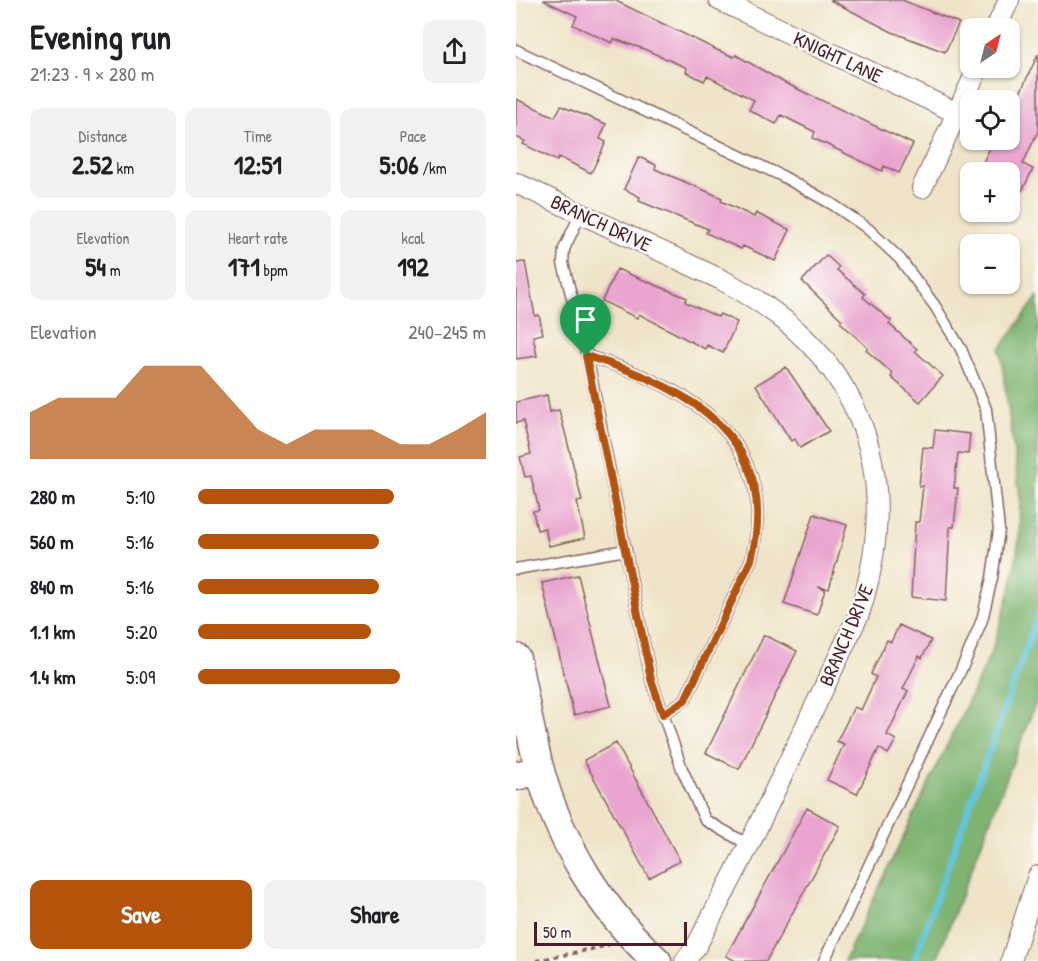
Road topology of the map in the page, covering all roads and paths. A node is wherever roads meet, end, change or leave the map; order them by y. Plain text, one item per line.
1 (719, 0) edge
2 (1009, 0) edge
3 (1001, 18) edge
4 (516, 50) edge
5 (973, 78) edge
6 (957, 113) junction
7 (516, 183) edge
8 (922, 188) dead end
9 (581, 213) junction
10 (586, 356) junction
11 (626, 550) junction
12 (516, 570) edge
13 (516, 658) edge
14 (663, 714) junction
15 (528, 773) edge
16 (749, 845) junction
17 (1038, 876) edge
18 (607, 936) dead end
19 (553, 959) edge
20 (537, 961) edge
21 (657, 961) edge
22 (685, 961) edge
23 (824, 961) edge
24 (1011, 961) edge

1 - 6 street, KNIGHT LANE
2 - 3 street
4 - 23 lane
5 - 6 street
6 - 8 street
7 - 9 street, BRANCH DRIVE
9 - 10 lane
9 - 16 street, BRANCH DRIVE
10 - 11 lane
10 - 14 lane
11 - 12 lane
11 - 14 lane
13 - 15 street
14 - 16 lane
15 - 21 street
16 - 22 street, BRANCH DRIVE
17 - 24 street
18 - 19 path
19 - 20 path

